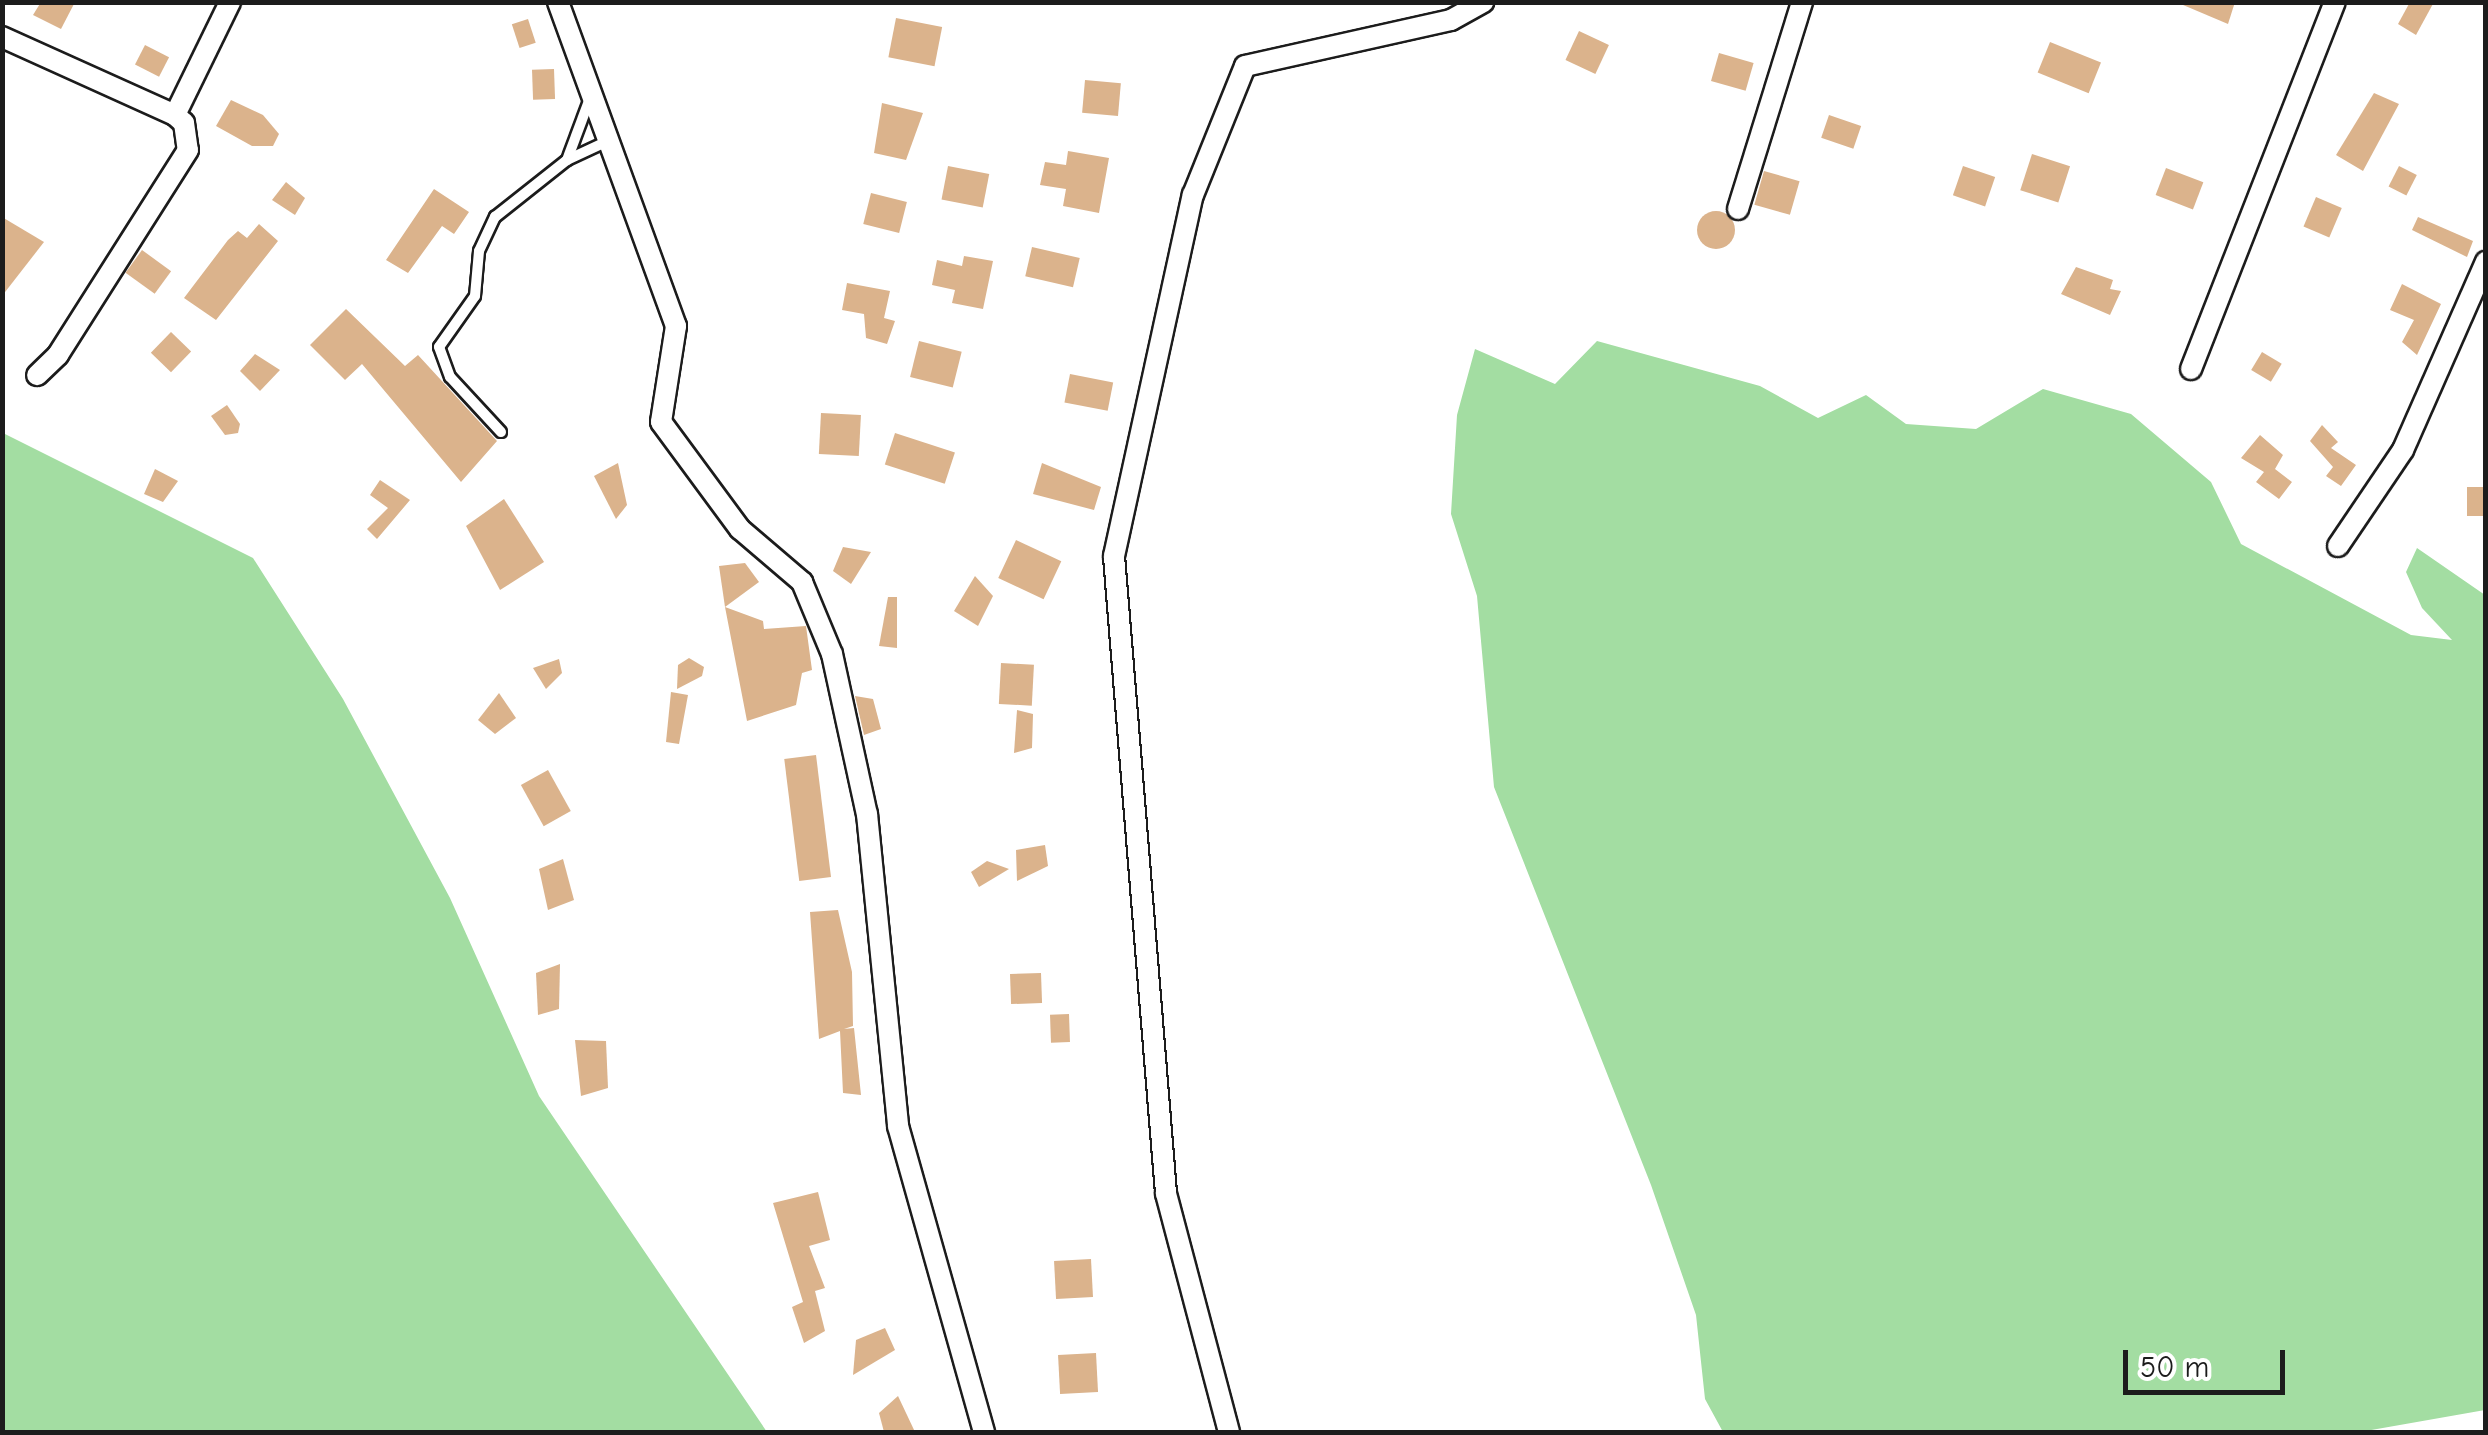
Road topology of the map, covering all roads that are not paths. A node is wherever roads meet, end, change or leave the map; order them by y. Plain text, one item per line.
1 (230, 2) edge
2 (558, 2) edge
3 (1483, 2) edge
4 (1802, 2) edge
5 (2335, 2) edge
6 (2, 36) edge
7 (591, 96) junction
8 (175, 115) junction
9 (608, 140) junction
10 (566, 160) junction
11 (1738, 209) dead end
12 (2486, 262) edge
13 (2191, 369) dead end
14 (37, 375) dead end
15 (501, 432) dead end
16 (2338, 546) dead end
17 (984, 1432) edge
18 (1229, 1432) edge

1 - 8 street
2 - 7 street
3 - 18 street
4 - 11 street
5 - 13 street
6 - 8 street
7 - 9 street
7 - 10 lane
8 - 14 street
9 - 10 lane
9 - 17 street
10 - 15 lane
12 - 16 street

